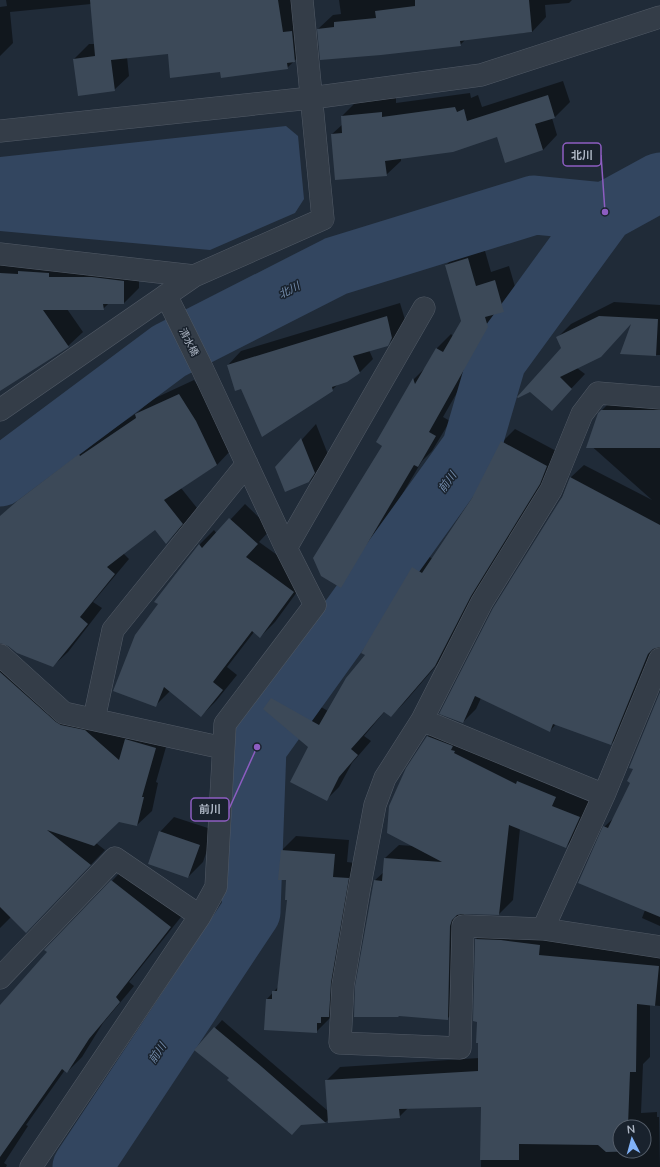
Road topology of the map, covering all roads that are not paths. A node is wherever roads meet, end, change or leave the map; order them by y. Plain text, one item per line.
1 (302, 0) edge
2 (660, 17) edge
3 (311, 98) junction
4 (0, 131) edge
5 (0, 254) edge
6 (194, 276) junction
7 (166, 295) junction
8 (424, 308) dead end
9 (660, 398) edge
10 (0, 410) edge
11 (247, 464) junction
12 (286, 548) junction
13 (0, 655) edge
14 (660, 659) edge
15 (94, 720) junction
16 (422, 720) junction
17 (223, 748) junction
18 (604, 795) junction
19 (200, 916) junction
20 (543, 929) junction
21 (660, 947) edge
22 (0, 978) edge
23 (31, 1167) edge

1 - 3 street
2 - 3 street
3 - 4 street
3 - 6 street
5 - 6 street
6 - 7 street
7 - 10 street
7 - 11 street, 清水橋
8 - 12 street
9 - 16 street
11 - 12 street, 清水橋
11 - 15 street
12 - 17 street, 清水橋
13 - 15 street
14 - 18 street
15 - 17 street
16 - 18 street
16 - 20 street
17 - 19 street
18 - 20 street
19 - 22 street
19 - 23 street
20 - 21 street

